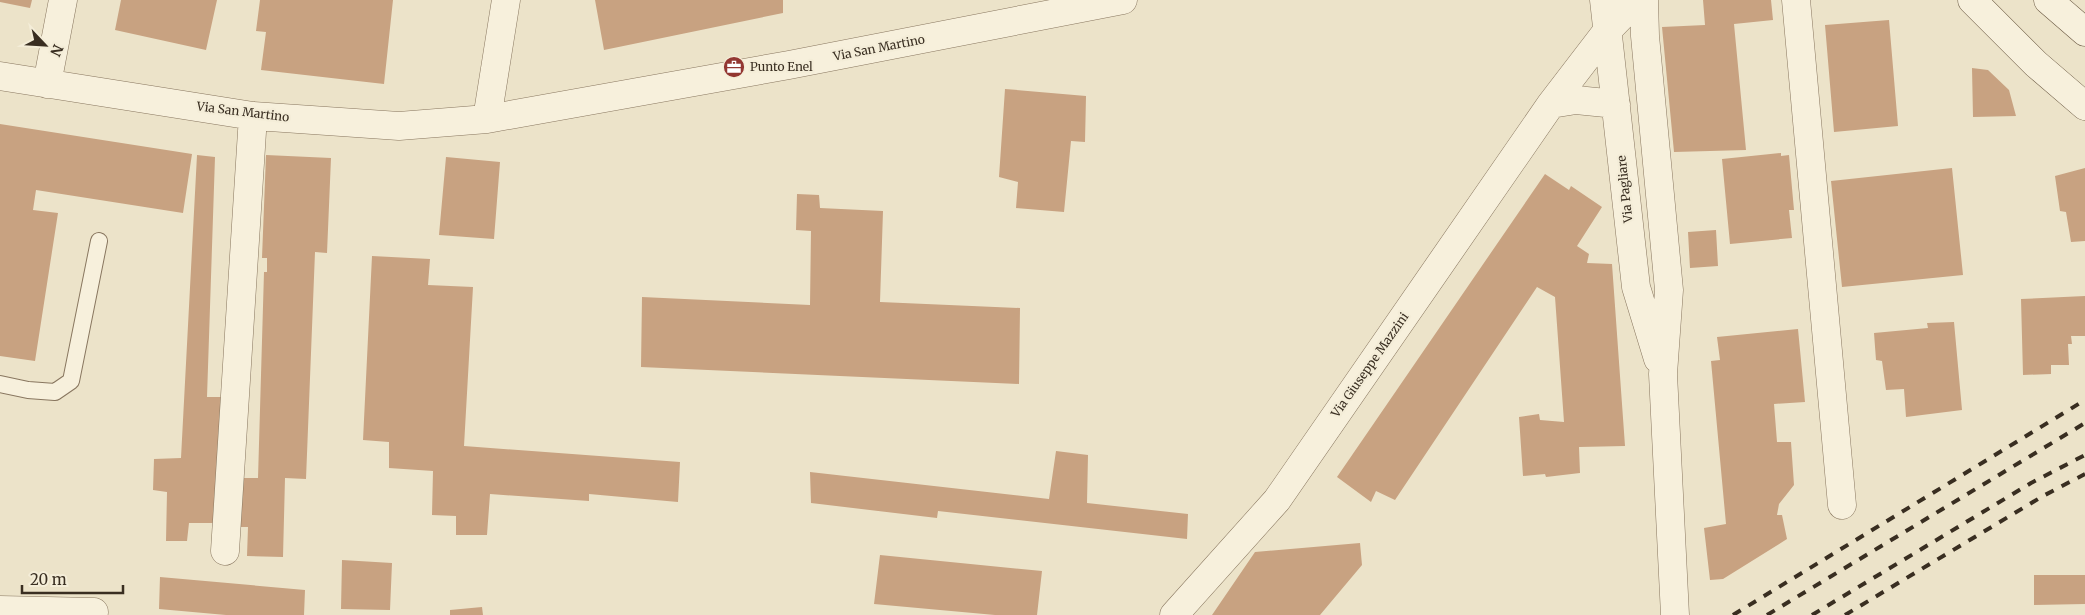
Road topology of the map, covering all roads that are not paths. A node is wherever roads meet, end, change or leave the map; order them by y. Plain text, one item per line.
1 (63, 0) edge
2 (506, 0) edge
3 (1123, 0) edge
4 (1604, 0) edge
5 (1637, 0) edge
6 (1644, 0) edge
7 (1796, 0) edge
8 (1972, 0) edge
9 (2048, 0) edge
10 (1607, 30) junction
11 (2085, 32) edge
12 (0, 76) edge
13 (47, 84) junction
14 (1551, 104) junction
15 (1616, 104) junction
16 (2085, 106) edge
17 (253, 116) junction
18 (487, 119) junction
19 (99, 241) dead end
20 (1663, 374) junction
21 (0, 384) edge
22 (1842, 505) dead end
23 (225, 551) dead end
24 (0, 610) edge
25 (94, 612) dead end
26 (1174, 615) edge
27 (1675, 615) edge

1 - 13 street
2 - 18 street
3 - 18 street, Via San Martino
4 - 10 street, Via Pagliare
5 - 10 street, Via Giuseppe Mazzini
6 - 20 street, Via Pagliare
7 - 22 street
8 - 16 street
9 - 11 street
10 - 14 street, Via Giuseppe Mazzini
10 - 15 street, Via Pagliare
12 - 13 street, Via San Martino
13 - 17 street, Via San Martino
14 - 15 street
14 - 26 street, Via Giuseppe Mazzini
15 - 20 street, Via Pagliare
17 - 18 street, Via San Martino
17 - 23 street
19 - 21 lane
20 - 27 street, Via Pagliare
24 - 25 street

